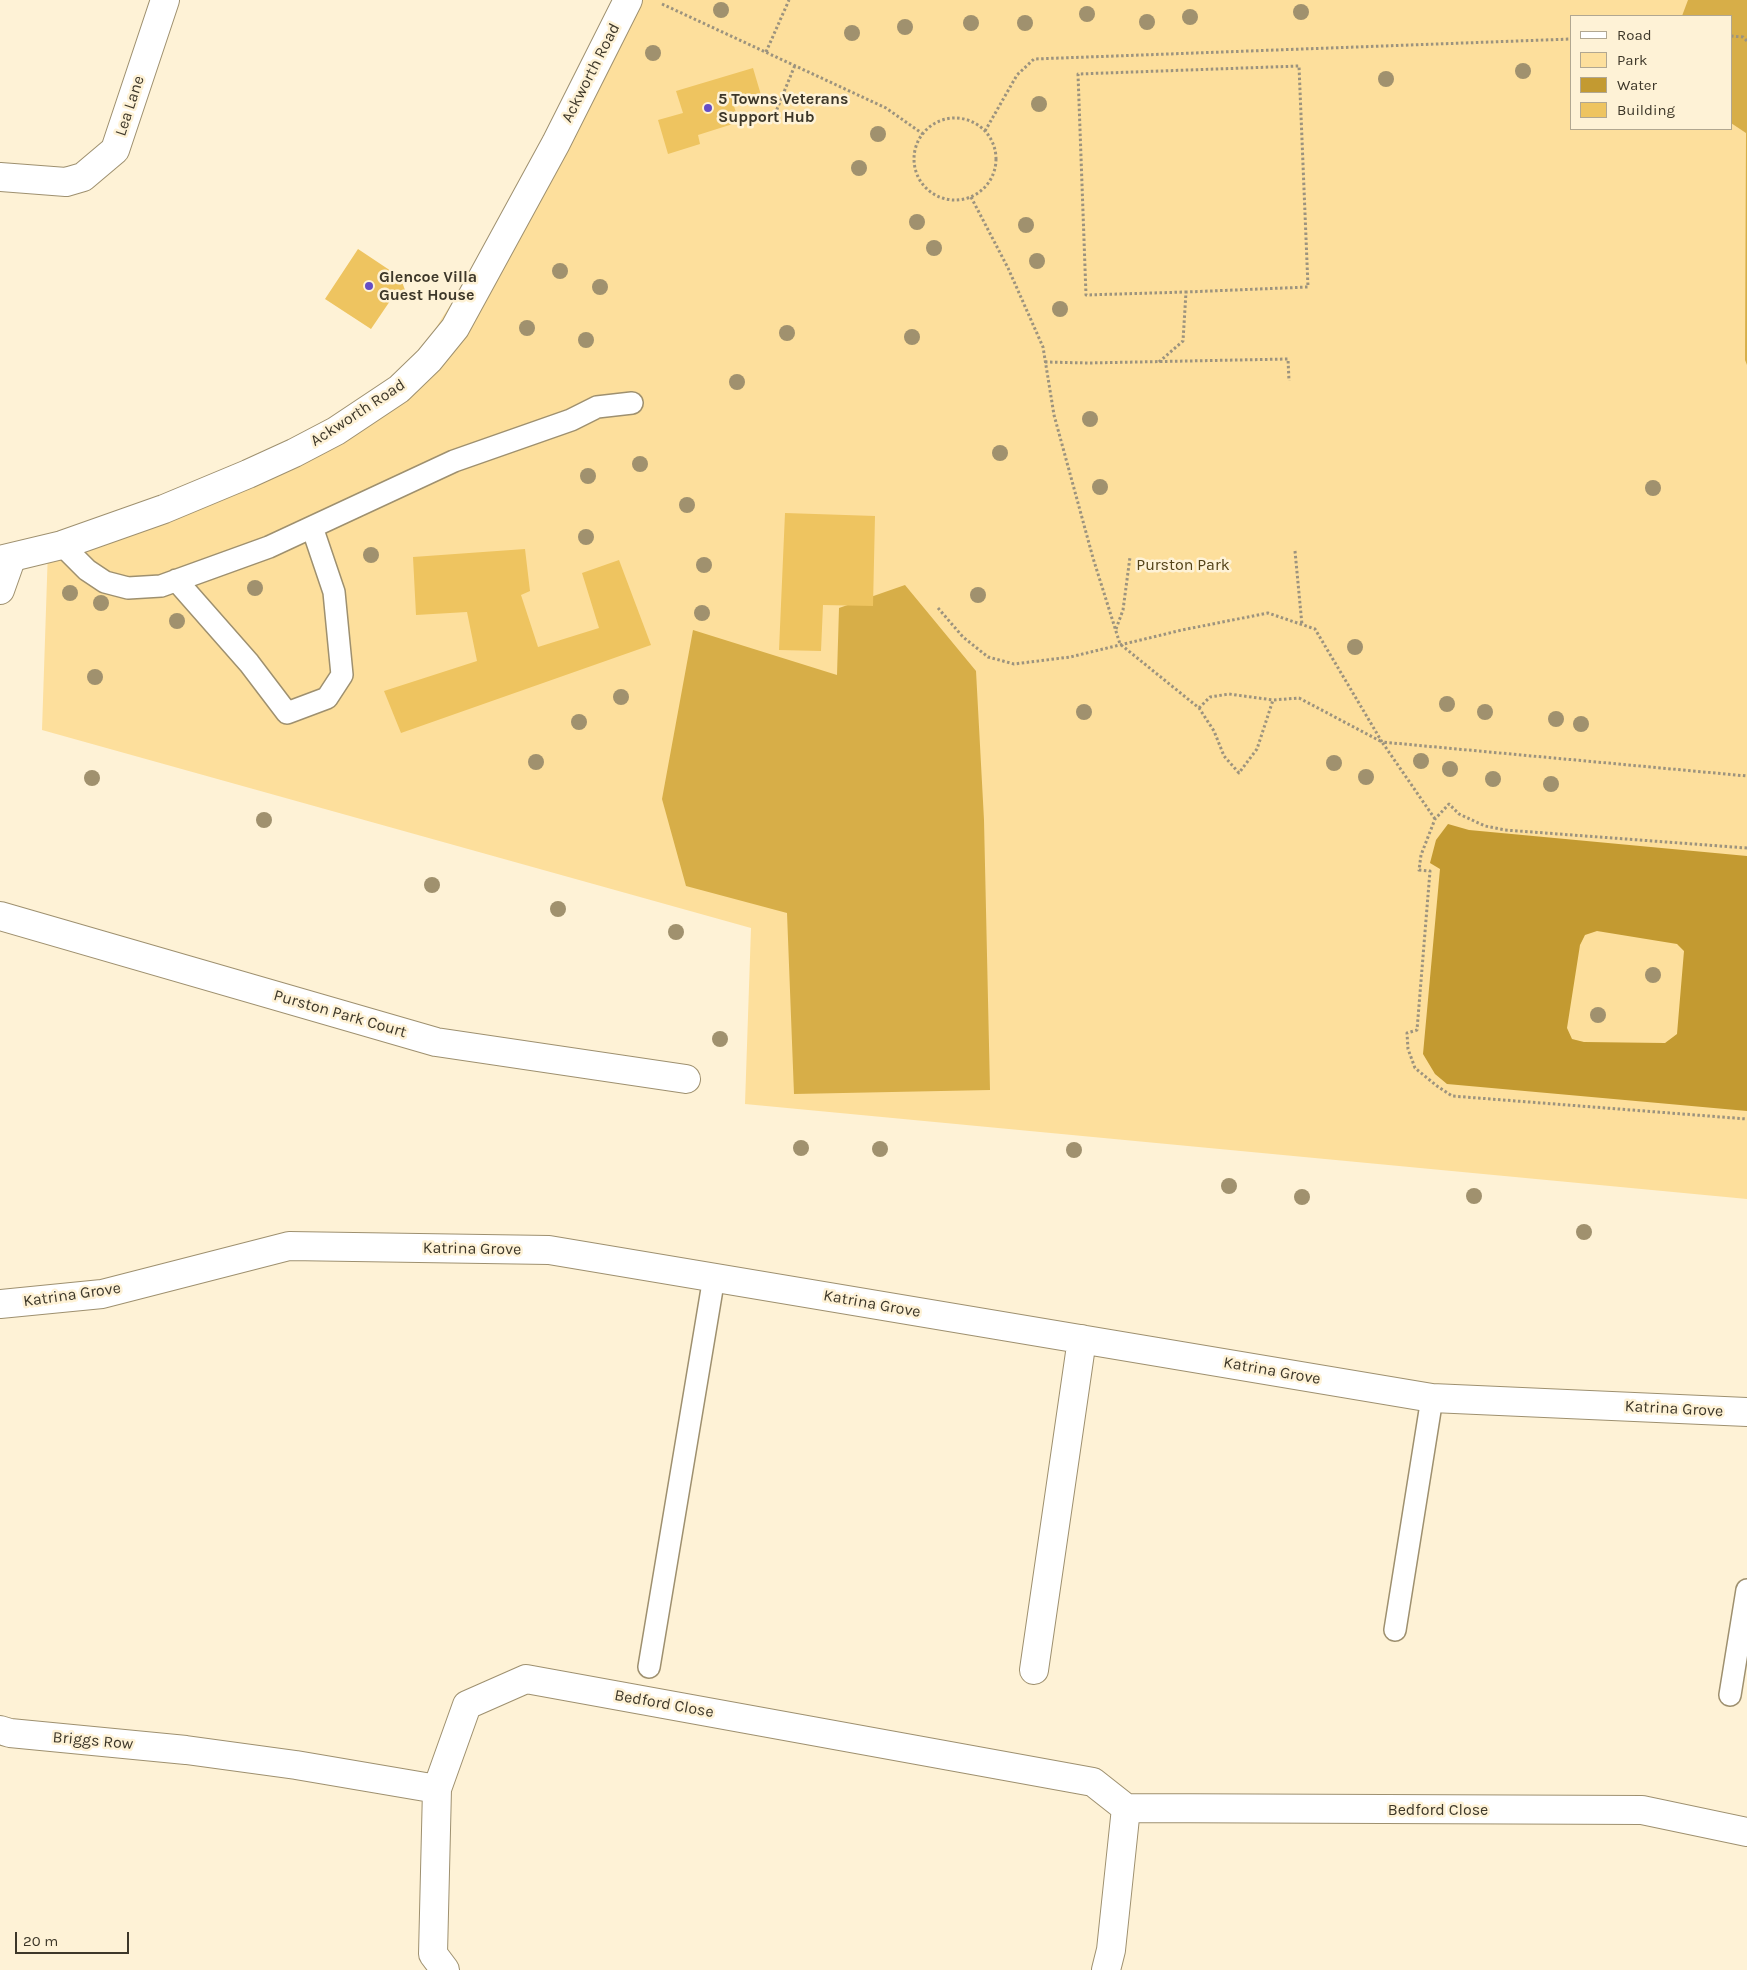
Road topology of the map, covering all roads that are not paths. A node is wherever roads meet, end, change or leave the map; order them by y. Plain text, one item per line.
1 (165, 0) edge
2 (628, 0) edge
3 (0, 177) edge
4 (632, 403) dead end
5 (312, 527) junction
6 (62, 545) junction
7 (5, 560) edge
8 (176, 580) junction
9 (0, 590) edge
10 (0, 916) edge
11 (686, 1079) dead end
12 (714, 1278) junction
13 (0, 1304) edge
14 (1082, 1339) junction
15 (1432, 1398) junction
16 (1747, 1412) edge
17 (1747, 1590) edge
18 (1396, 1630) dead end
19 (650, 1667) dead end
20 (1034, 1670) dead end
21 (1730, 1695) dead end
22 (0, 1730) edge
23 (437, 1789) junction
24 (1126, 1808) junction
25 (1747, 1832) edge
26 (445, 1970) edge
27 (1106, 1970) edge

1 - 3 street, Lea Lane
2 - 6 street, Ackworth Road
4 - 5 lane
5 - 8 lane
5 - 8 lane
6 - 7 street, Ackworth Road
6 - 8 lane
7 - 9 street, Ackworth Road
10 - 11 street, Purston Park Court
12 - 13 street, Katrina Grove
12 - 14 street, Katrina Grove
12 - 19 lane
14 - 15 street, Katrina Grove
14 - 20 street
15 - 16 street, Katrina Grove
15 - 18 lane
17 - 21 lane
22 - 23 street, Briggs Row
23 - 24 street, Bedford Close
23 - 26 street, Bedford Close
24 - 25 street, Bedford Close
24 - 27 street

